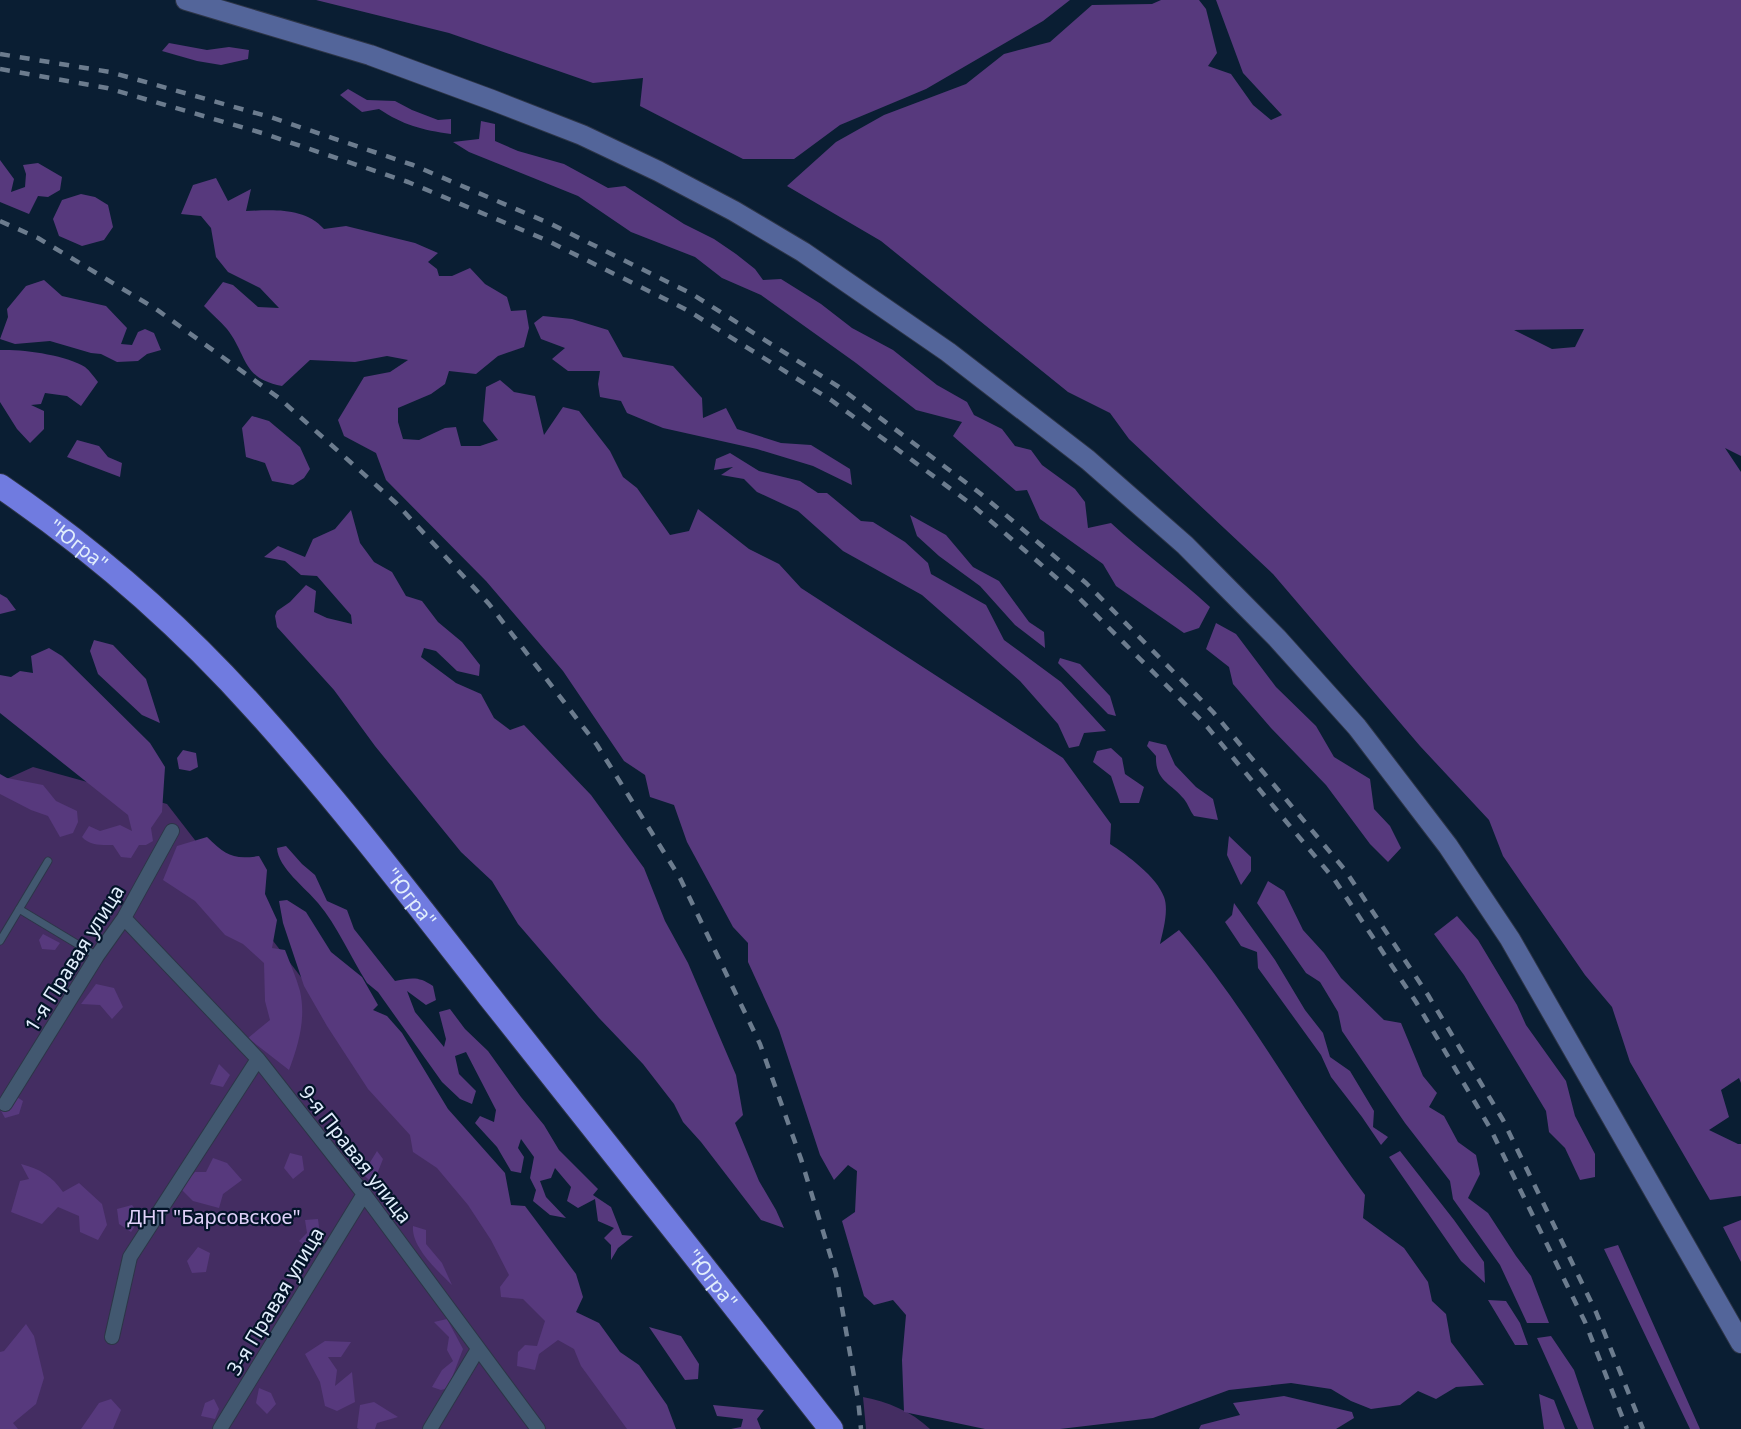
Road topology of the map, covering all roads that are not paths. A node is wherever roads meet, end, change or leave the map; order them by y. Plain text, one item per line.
1 (186, 0) edge
2 (0, 486) edge
3 (172, 831) dead end
4 (48, 861) dead end
5 (19, 909) junction
6 (124, 918) junction
7 (0, 941) edge
8 (97, 956) junction
9 (258, 1059) junction
10 (5, 1104) dead end
11 (364, 1194) junction
12 (112, 1337) dead end
13 (1741, 1343) edge
14 (478, 1349) junction
15 (220, 1429) edge
16 (430, 1429) edge
17 (538, 1429) edge
18 (831, 1429) edge

1 - 13 main road
2 - 18 highway, "Югра"
3 - 6 street, 1-я Правая улица
4 - 5 lane
5 - 7 lane
5 - 8 lane
6 - 8 street, 1-я Правая улица
6 - 9 street, 9-я Правая улица
8 - 10 street, 1-я Правая улица
9 - 11 street, 9-я Правая улица
9 - 12 street
11 - 14 street, 9-я Правая улица
11 - 15 street, 3-я Правая улица
14 - 16 street
14 - 17 street, 9-я Правая улица

